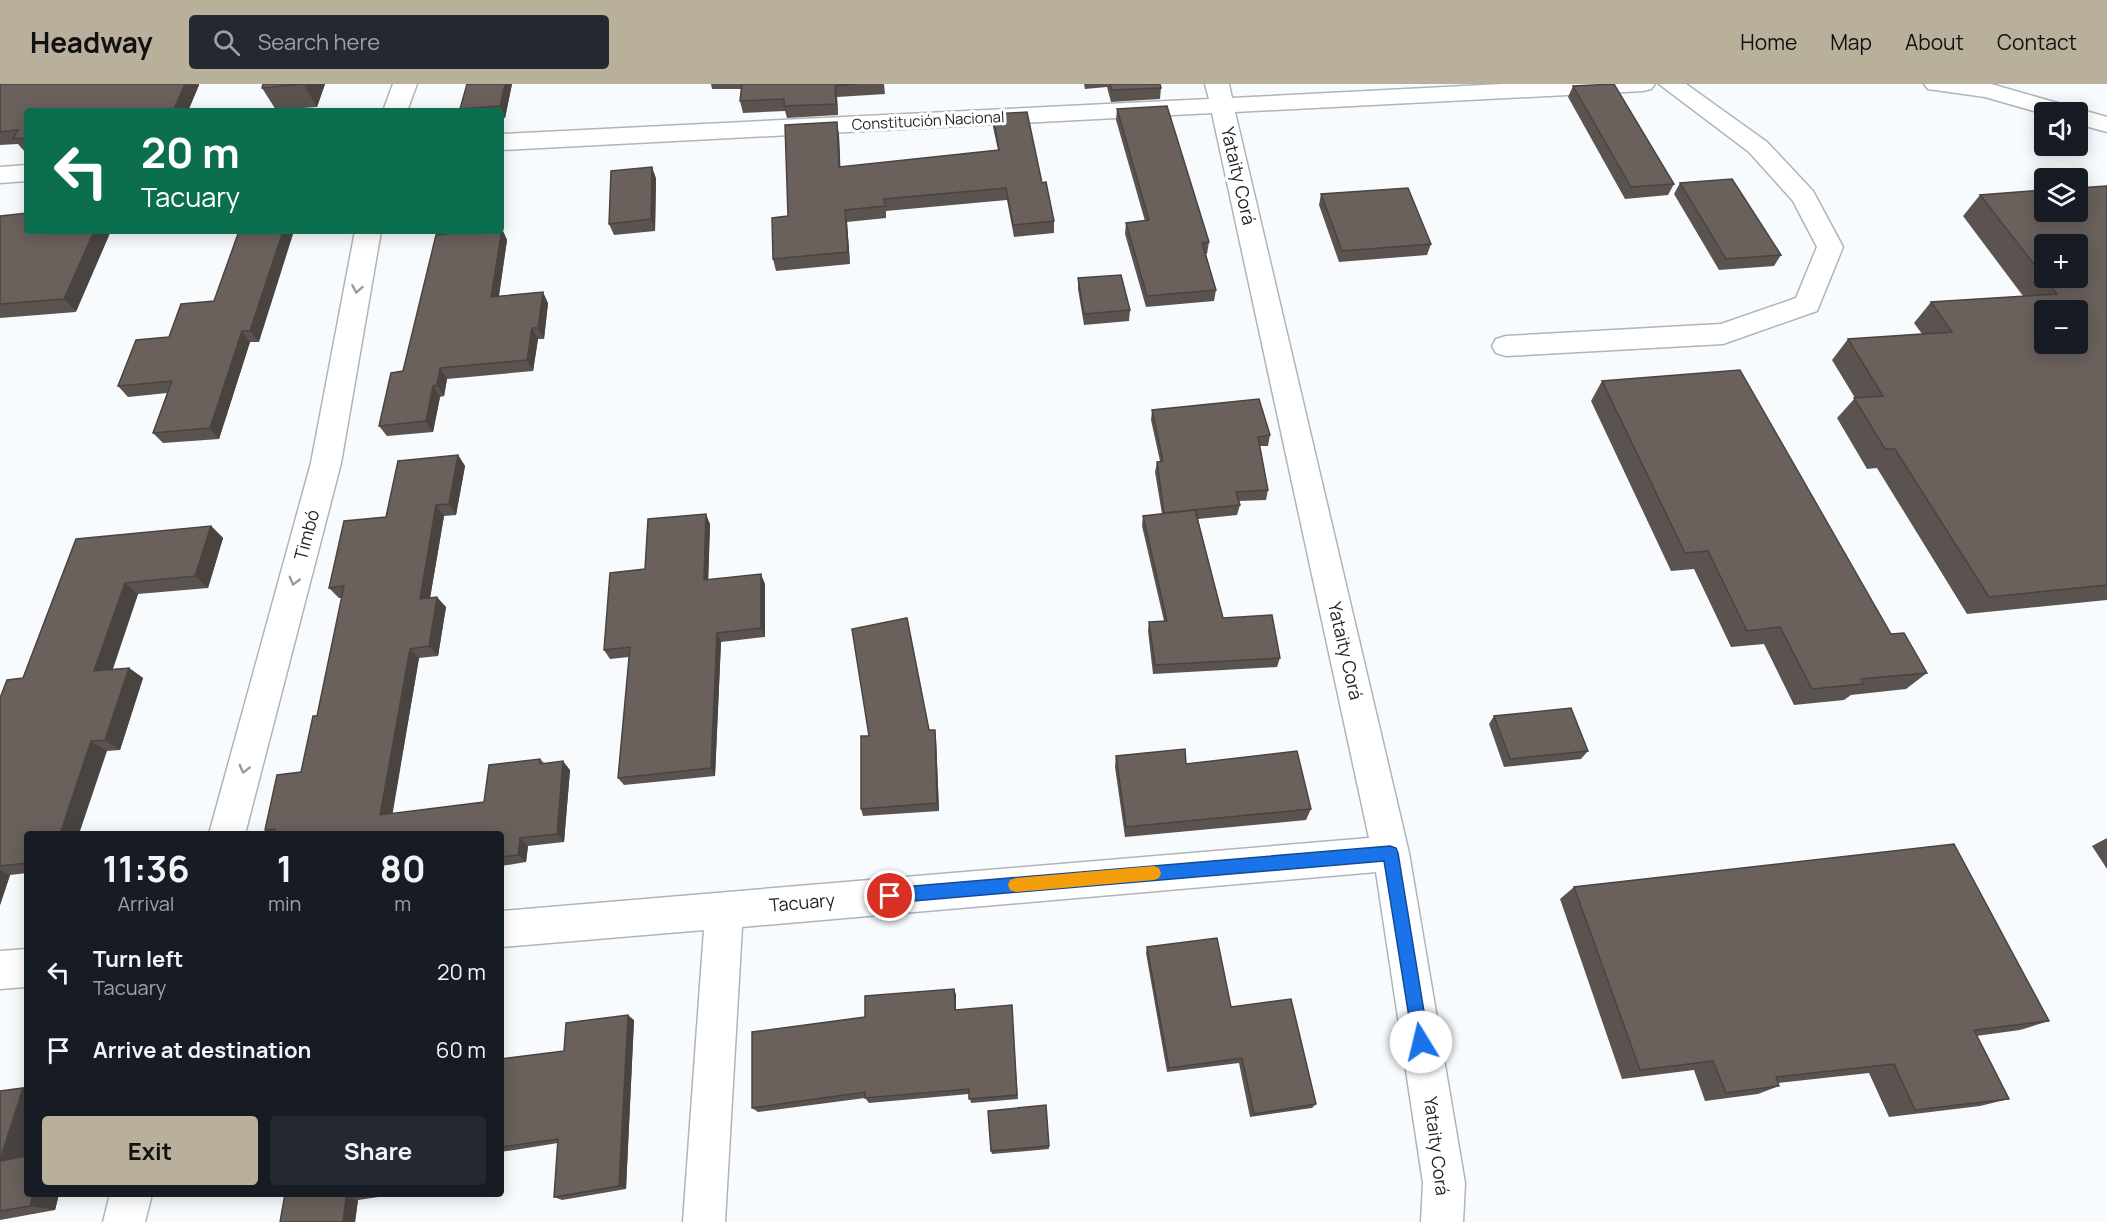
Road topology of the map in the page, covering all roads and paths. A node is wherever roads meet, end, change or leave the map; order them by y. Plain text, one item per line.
1 (405, 84) edge
2 (1643, 84) edge
3 (1671, 84) edge
4 (1936, 84) edge
5 (1984, 87) edge
6 (1219, 95) edge
7 (2034, 103) edge
8 (397, 108) edge
9 (2088, 119) edge
10 (2107, 125) edge
11 (504, 142) edge
12 (24, 173) edge
13 (0, 175) edge
14 (367, 234) edge
15 (1506, 346) dead end
16 (228, 831) edge
17 (1390, 853) junction
18 (724, 910) junction
19 (504, 929) edge
20 (24, 968) edge
21 (0, 970) edge
22 (130, 1197) edge
23 (124, 1222) edge
24 (704, 1222) edge
25 (1442, 1222) edge

1 - 8 street
2 - 6 street, Constitución Nacional
3 - 15 street
4 - 5 street
5 - 7 street
6 - 11 street, Constitución Nacional
6 - 17 street, Yataity Corá
9 - 10 street
12 - 13 street
14 -> 16 street, Timbó
17 - 18 street, Tacuary
17 - 25 street, Yataity Corá
18 - 19 street, Tacuary
18 - 24 street
20 - 21 street
22 - 23 street

